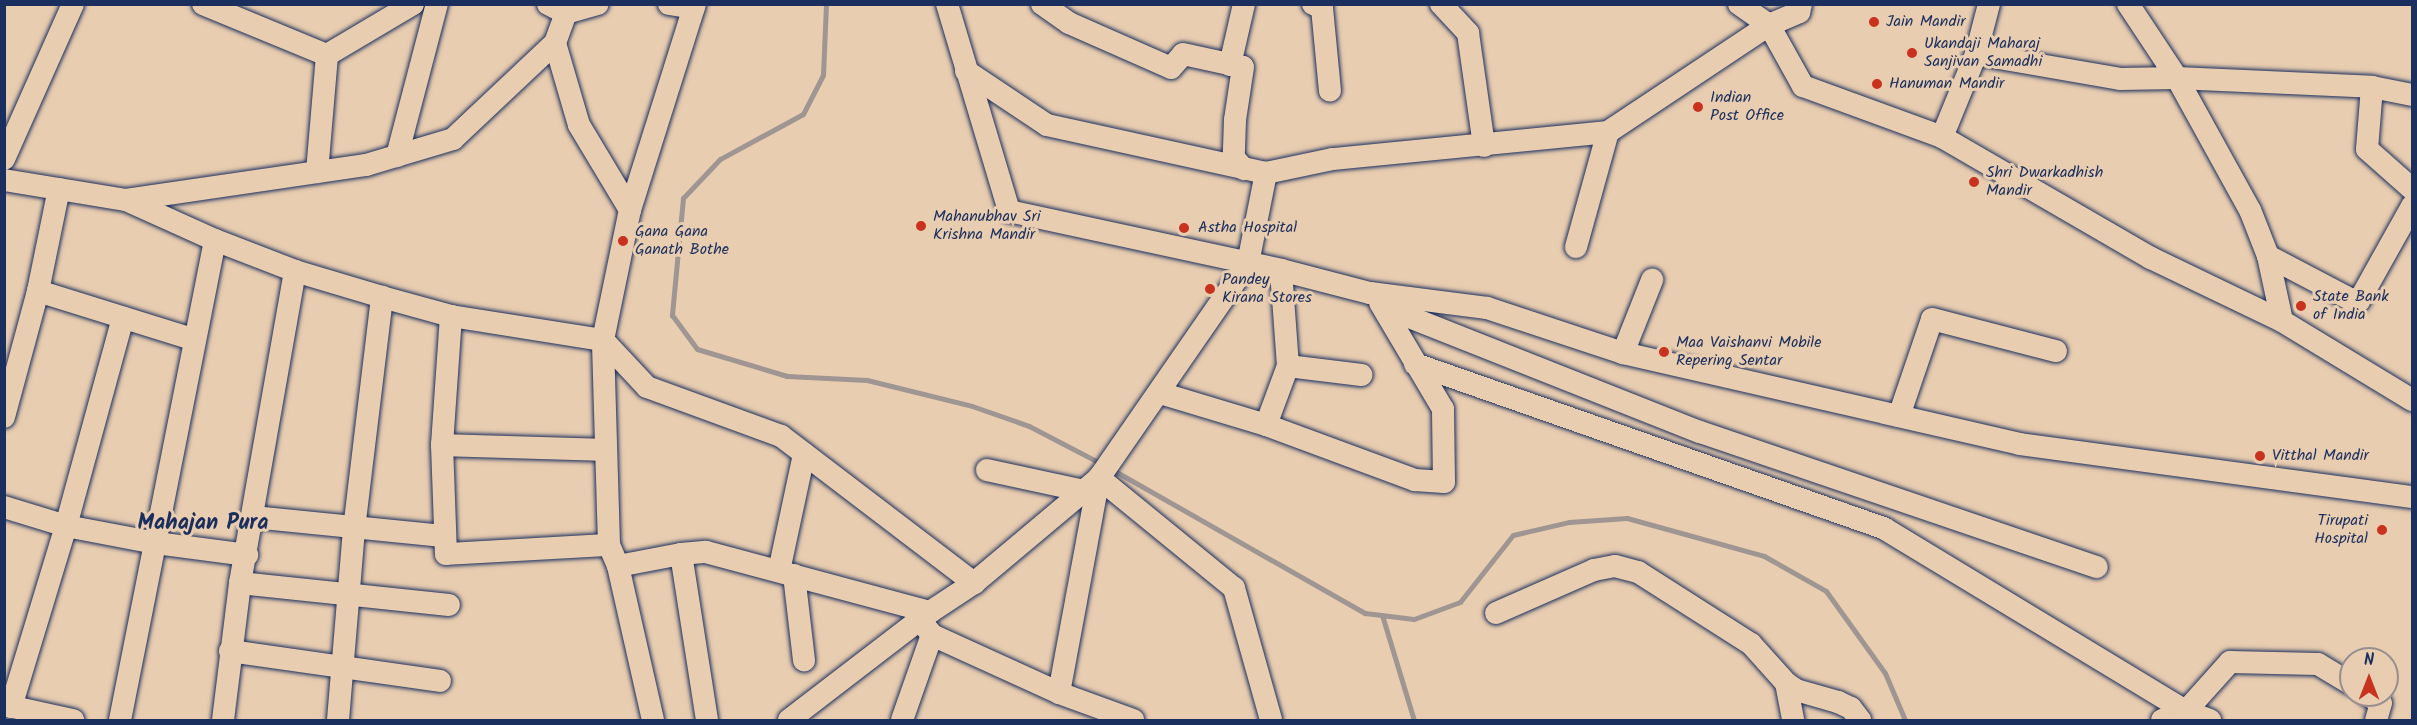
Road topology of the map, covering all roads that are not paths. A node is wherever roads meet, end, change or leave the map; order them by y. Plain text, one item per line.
1 (73, 4) edge
2 (203, 4) edge
3 (413, 4) edge
4 (437, 4) edge
5 (598, 4) edge
6 (669, 4) edge
7 (947, 4) edge
8 (1042, 4) edge
9 (1244, 4) edge
10 (1312, 4) edge
11 (1441, 4) edge
12 (1739, 4) edge
13 (1801, 4) edge
14 (1989, 4) edge
15 (2128, 4) edge
16 (694, 6) edge
17 (557, 9) edge
18 (1072, 14) edge
19 (1769, 25) junction
20 (555, 43) junction
21 (1976, 54) junction
22 (327, 55) junction
23 (1230, 65) junction
24 (966, 71) junction
25 (2177, 78) junction
26 (2372, 87) junction
27 (1330, 91) dead end
28 (2412, 95) edge
29 (1608, 132) junction
30 (1942, 137) junction
31 (1484, 146) junction
32 (397, 156) junction
33 (4, 159) edge
34 (1244, 169) junction
35 (318, 172) junction
36 (1266, 174) junction
37 (4, 180) edge
38 (59, 189) junction
39 (2412, 189) edge
40 (126, 200) junction
41 (2412, 206) edge
42 (630, 210) junction
43 (215, 240) junction
44 (1576, 247) dead end
45 (2268, 256) junction
46 (1248, 263) junction
47 (1281, 270) junction
48 (296, 271) junction
49 (1652, 280) dead end
50 (38, 291) junction
51 (382, 297) junction
52 (1377, 300) junction
53 (451, 316) junction
54 (123, 318) junction
55 (2282, 321) junction
56 (195, 340) junction
57 (603, 340) junction
58 (2056, 351) dead end
59 (1623, 353) junction
60 (1415, 364) junction
61 (1288, 366) junction
62 (1361, 375) dead end
63 (1160, 393) junction
64 (2412, 400) edge
65 (1899, 416) junction
66 (4, 417) edge
67 (1266, 425) junction
68 (442, 445) junction
69 (606, 450) junction
70 (804, 454) junction
71 (987, 470) dead end
72 (1096, 480) junction
73 (2412, 497) edge
74 (4, 507) edge
75 (253, 517) junction
76 (66, 526) junction
77 (354, 529) junction
78 (443, 536) junction
79 (156, 543) junction
80 (609, 545) junction
81 (681, 554) junction
82 (247, 555) junction
83 (618, 566) junction
84 (2097, 567) dead end
85 (786, 573) junction
86 (240, 583) junction
87 (974, 583) junction
88 (348, 596) junction
89 (449, 606) dead end
90 (1496, 613) dead end
91 (927, 622) junction
92 (230, 651) junction
93 (804, 660) dead end
94 (344, 669) junction
95 (2339, 677) edge
96 (440, 681) dead end
97 (1786, 682) junction
98 (1059, 693) junction
99 (8, 706) edge
100 (2186, 711) junction
101 (73, 720) edge
102 (120, 720) edge
103 (223, 720) edge
104 (338, 720) edge
105 (653, 720) edge
106 (707, 720) edge
107 (789, 720) edge
108 (902, 720) edge
109 (1133, 720) edge
110 (1271, 720) edge
111 (1793, 720) edge
112 (1860, 720) edge
113 (2162, 720) edge
114 (2210, 720) edge

1 - 33 street
2 - 22 street
3 - 22 street
4 - 32 street
5 - 17 street
6 - 16 street
7 - 24 street
8 - 18 street
9 - 23 street
10 - 27 street
11 - 31 street
12 - 19 street
13 - 19 street
14 - 21 street
15 - 25 street
16 - 42 street
17 - 20 street
18 - 23 street
19 - 29 street
19 - 30 street
20 - 32 street
20 - 42 street
21 - 25 street
21 - 30 street
22 - 35 street
23 - 34 street
24 - 34 street
24 - 46 street
25 - 26 street
25 - 45 street
26 - 28 street
26 - 39 street
29 - 31 street
29 - 44 street
30 - 55 street
31 - 36 street
32 - 35 street
34 - 36 street
35 - 40 street
36 - 46 street
37 - 38 street
38 - 40 street
38 - 50 street
40 - 43 street
41 - 45 street
42 - 57 street
43 - 48 street
43 - 56 street
45 - 55 street
46 - 47 street
46 - 63 street
47 - 52 street
47 - 61 street
48 - 51 street
48 - 75 street
49 - 59 street
50 - 54 street
50 - 66 street
51 - 53 street
51 - 77 street
52 - 59 street
52 - 60 street
52 - 84 street
53 - 57 street
53 - 68 street
54 - 56 street
54 - 76 street
55 - 64 street
56 - 79 street
57 - 69 street
57 - 70 street
58 - 65 street
59 - 65 street
60 - 67 street
60 - 100 street
61 - 62 street
61 - 67 street
63 - 67 street
63 - 72 street
65 - 73 street
68 - 69 street
68 - 78 street
69 - 80 street
70 - 85 street
70 - 87 street
71 - 72 street
72 - 87 street
72 - 98 street
72 - 110 street
74 - 76 street
75 - 77 street
75 - 82 street
76 - 79 street
76 - 99 street
77 - 78 street
77 - 88 street
78 - 80 street
79 - 82 street
79 - 102 street
80 - 83 street
81 - 83 street
81 - 85 street
81 - 106 street
82 - 86 street
83 - 105 street
85 - 91 street
85 - 93 street
86 - 88 street
86 - 92 street
87 - 91 street
88 - 89 street
88 - 94 street
90 - 97 street
91 - 98 street
91 - 107 street
91 - 108 street
92 - 94 street
92 - 103 street
94 - 96 street
94 - 104 street
95 - 100 street
97 - 111 street
97 - 112 street
98 - 109 street
99 - 101 street
100 - 113 street
100 - 114 street

